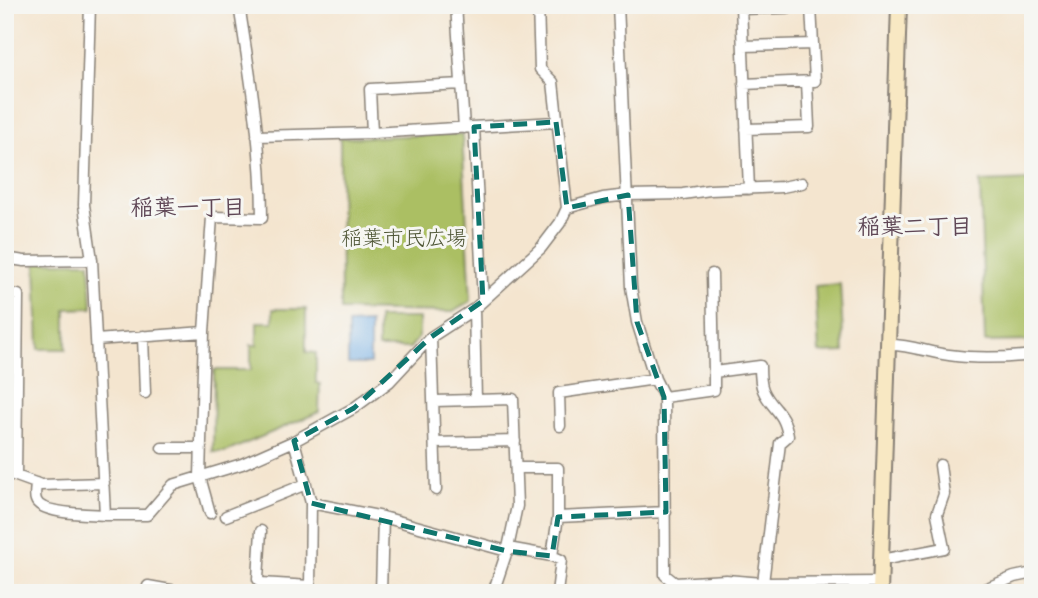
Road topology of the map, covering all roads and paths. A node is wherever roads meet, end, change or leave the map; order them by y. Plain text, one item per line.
1 (90, 5) edge
2 (239, 5) edge
3 (456, 5) edge
4 (537, 5) edge
5 (618, 5) edge
6 (899, 5) edge
7 (741, 7) edge
8 (813, 44) junction
9 (743, 46) junction
10 (807, 82) junction
11 (461, 84) junction
12 (744, 84) junction
13 (556, 122) junction
14 (469, 127) junction
15 (746, 129) junction
16 (372, 133) junction
17 (257, 136) junction
18 (802, 183) dead end
19 (749, 189) junction
20 (628, 195) junction
21 (567, 208) junction
22 (5, 258) edge
23 (92, 260) junction
24 (712, 274) dead end
25 (5, 294) edge
26 (483, 301) junction
27 (474, 309) junction
28 (204, 332) junction
29 (143, 337) junction
30 (431, 337) junction
31 (96, 340) junction
32 (888, 345) junction
33 (1033, 355) edge
34 (714, 372) junction
35 (655, 379) junction
36 (145, 393) dead end
37 (664, 397) junction
38 (476, 400) junction
39 (434, 401) junction
40 (560, 426) dead end
41 (294, 441) junction
42 (515, 441) junction
43 (435, 443) junction
44 (201, 448) junction
45 (162, 449) dead end
46 (940, 465) dead end
47 (516, 468) junction
48 (11, 474) edge
49 (200, 477) junction
50 (36, 483) junction
51 (104, 483) junction
52 (306, 484) junction
53 (436, 490) dead end
54 (311, 503) junction
55 (666, 512) junction
56 (210, 513) dead end
57 (105, 515) junction
58 (226, 516) dead end
59 (383, 517) junction
60 (558, 517) junction
61 (261, 531) dead end
62 (508, 550) junction
63 (552, 556) junction
64 (881, 560) junction
65 (1033, 573) edge
66 (763, 583) junction
67 (148, 586) dead end
68 (880, 587) edge
69 (258, 588) edge
70 (674, 588) edge
71 (303, 589) edge
72 (187, 593) edge
73 (381, 593) edge
74 (493, 593) edge
75 (557, 593) edge
76 (975, 593) edge

1 - 23 street
2 - 17 street
3 - 11 street
4 - 13 street
5 - 20 street
6 - 32 street
7 - 8 street
7 - 9 street
8 - 9 street
8 - 10 street
9 - 12 street
10 - 12 street
10 - 15 street
11 - 14 street
11 - 16 street
12 - 15 street
13 - 14 street
13 - 21 street
14 - 16 street
14 - 26 street
15 - 19 street
16 - 17 street
17 - 28 street
18 - 19 street
19 - 20 street
20 - 21 street
20 - 35 street
21 - 26 street
22 - 23 street
23 - 31 street
24 - 34 street
25 - 48 street
26 - 27 street
27 - 30 street
27 - 38 street
28 - 29 street
28 - 44 street
29 - 31 street
29 - 36 street
30 - 39 street
30 - 41 street
31 - 51 street
32 - 33 street
32 - 64 street
34 - 37 street
34 - 66 street
35 - 37 street
35 - 40 street
37 - 55 street
38 - 39 street
38 - 42 street
39 - 43 street
41 - 49 street
41 - 52 street
42 - 43 street
42 - 47 street
43 - 53 street
44 - 45 street
44 - 49 street
46 - 64 street
47 - 60 street
47 - 62 street
48 - 50 street
49 - 56 street
49 - 57 street
50 - 51 street
50 - 57 street
51 - 57 street
52 - 54 street
52 - 58 street
54 - 59 street
54 - 71 street
55 - 60 street
55 - 70 street
59 - 62 street
59 - 73 street
60 - 63 street
61 - 69 street
62 - 63 street
62 - 74 street
63 - 75 street
64 - 68 street
65 - 76 street
66 - 68 street
66 - 70 street
67 - 72 street
69 - 71 street

